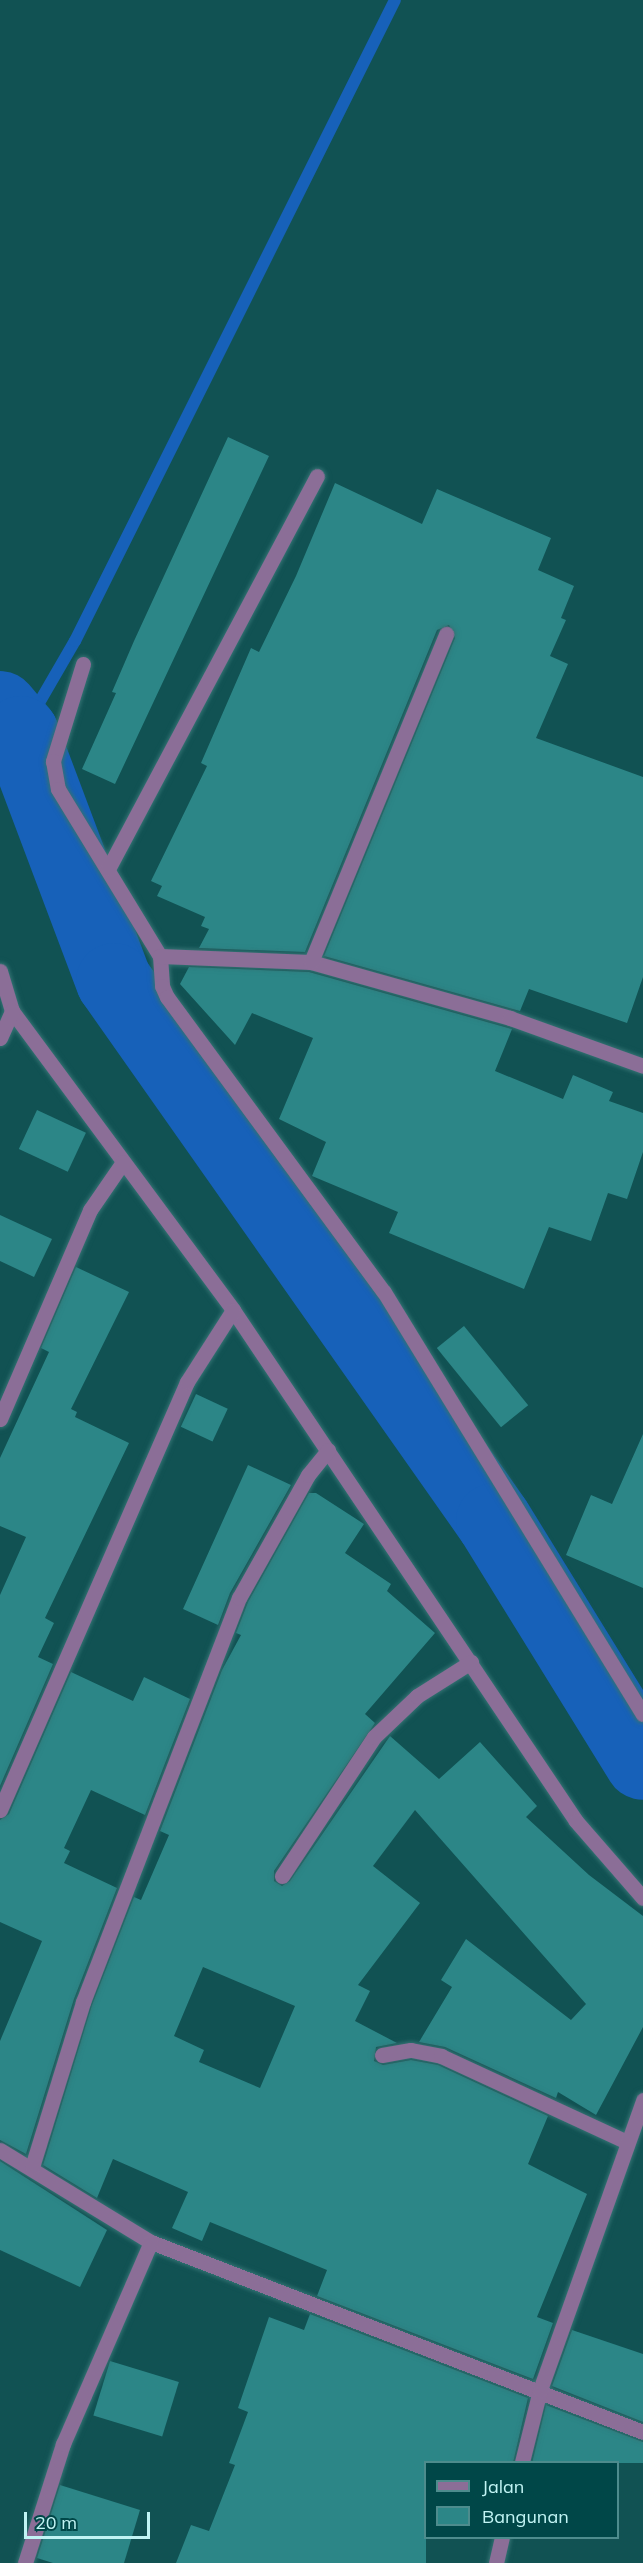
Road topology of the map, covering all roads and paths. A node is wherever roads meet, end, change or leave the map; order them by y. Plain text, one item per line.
1 (317, 476) dead end
2 (446, 634) dead end
3 (83, 664) dead end
4 (108, 869) junction
5 (160, 956) junction
6 (311, 962) junction
7 (0, 970) edge
8 (12, 1011) junction
9 (0, 1038) edge
10 (643, 1048) edge
11 (639, 1065) edge
12 (123, 1162) junction
13 (233, 1310) junction
14 (0, 1419) edge
15 (328, 1450) junction
16 (471, 1662) junction
17 (643, 1714) edge
18 (0, 1810) edge
19 (282, 1876) dead end
20 (643, 1898) edge
21 (382, 2055) dead end
22 (643, 2100) edge
23 (627, 2142) junction
24 (0, 2150) edge
25 (32, 2167) junction
26 (151, 2242) junction
27 (540, 2390) junction
28 (643, 2432) edge
29 (522, 2461) edge
30 (502, 2539) edge
31 (25, 2563) edge
32 (496, 2563) edge

1 - 4 street
2 - 6 street
3 - 4 street
4 - 5 street
5 - 6 street
5 - 17 street
6 - 11 street
7 - 8 street
8 - 9 street
8 - 12 street
10 - 11 street
12 - 13 street
12 - 14 street
13 - 15 street
13 - 18 street
15 - 16 street
15 - 25 street
16 - 19 street
16 - 20 street
21 - 23 street
22 - 23 street
23 - 27 street
24 - 25 street
25 - 26 street
26 - 27 street
26 - 31 street
27 - 28 street
27 - 29 street
30 - 32 street

